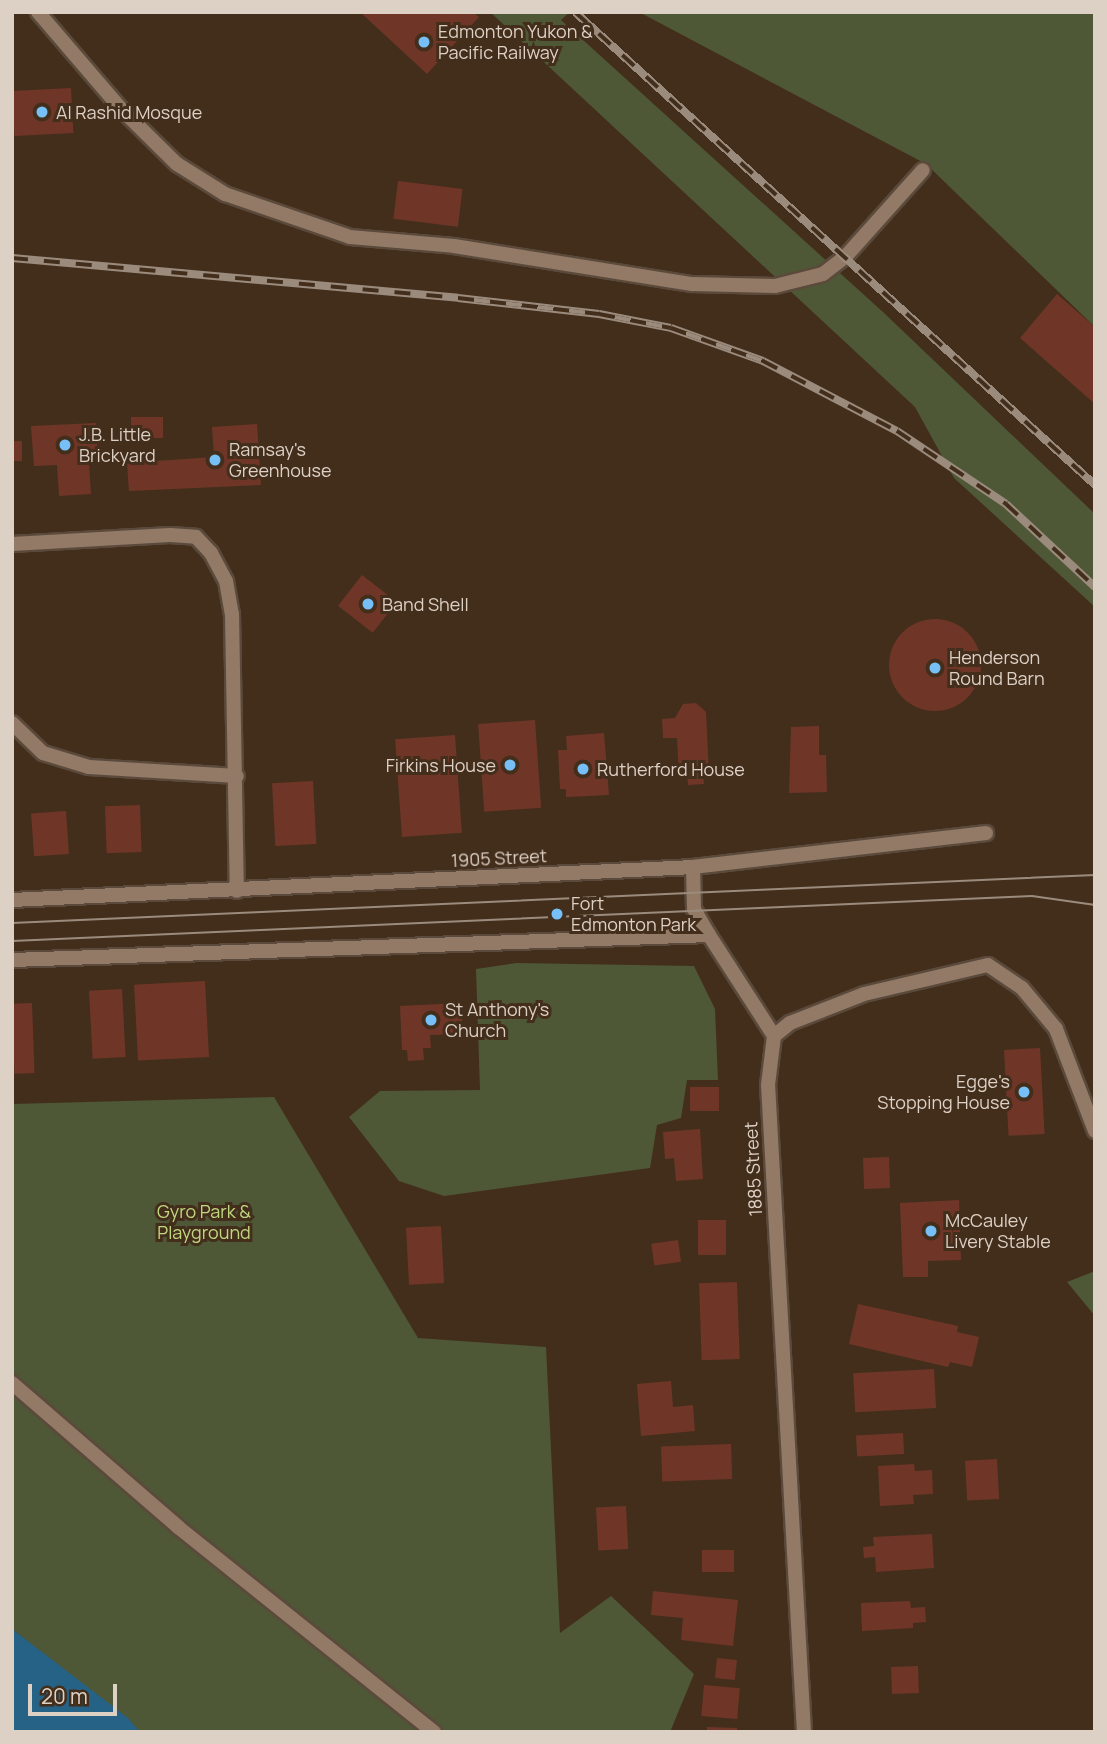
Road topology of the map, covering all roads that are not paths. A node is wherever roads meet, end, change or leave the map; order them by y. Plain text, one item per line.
1 (38, 12) edge
2 (923, 170) dead end
3 (12, 544) edge
4 (12, 723) edge
5 (237, 776) junction
6 (986, 833) dead end
7 (693, 867) junction
8 (237, 891) junction
9 (12, 900) edge
10 (709, 935) junction
11 (12, 960) edge
12 (774, 1036) junction
13 (1095, 1131) edge
14 (12, 1383) edge
15 (434, 1732) edge
16 (804, 1732) edge

1 - 2 street
3 - 5 street
4 - 5 street
5 - 8 street
6 - 7 street, 1905 Street
7 - 8 street, 1905 Street
7 - 10 street
8 - 9 street, 1905 Street
10 - 11 street
10 - 12 street
12 - 13 street
12 - 16 street, 1885 Street
14 - 15 street

